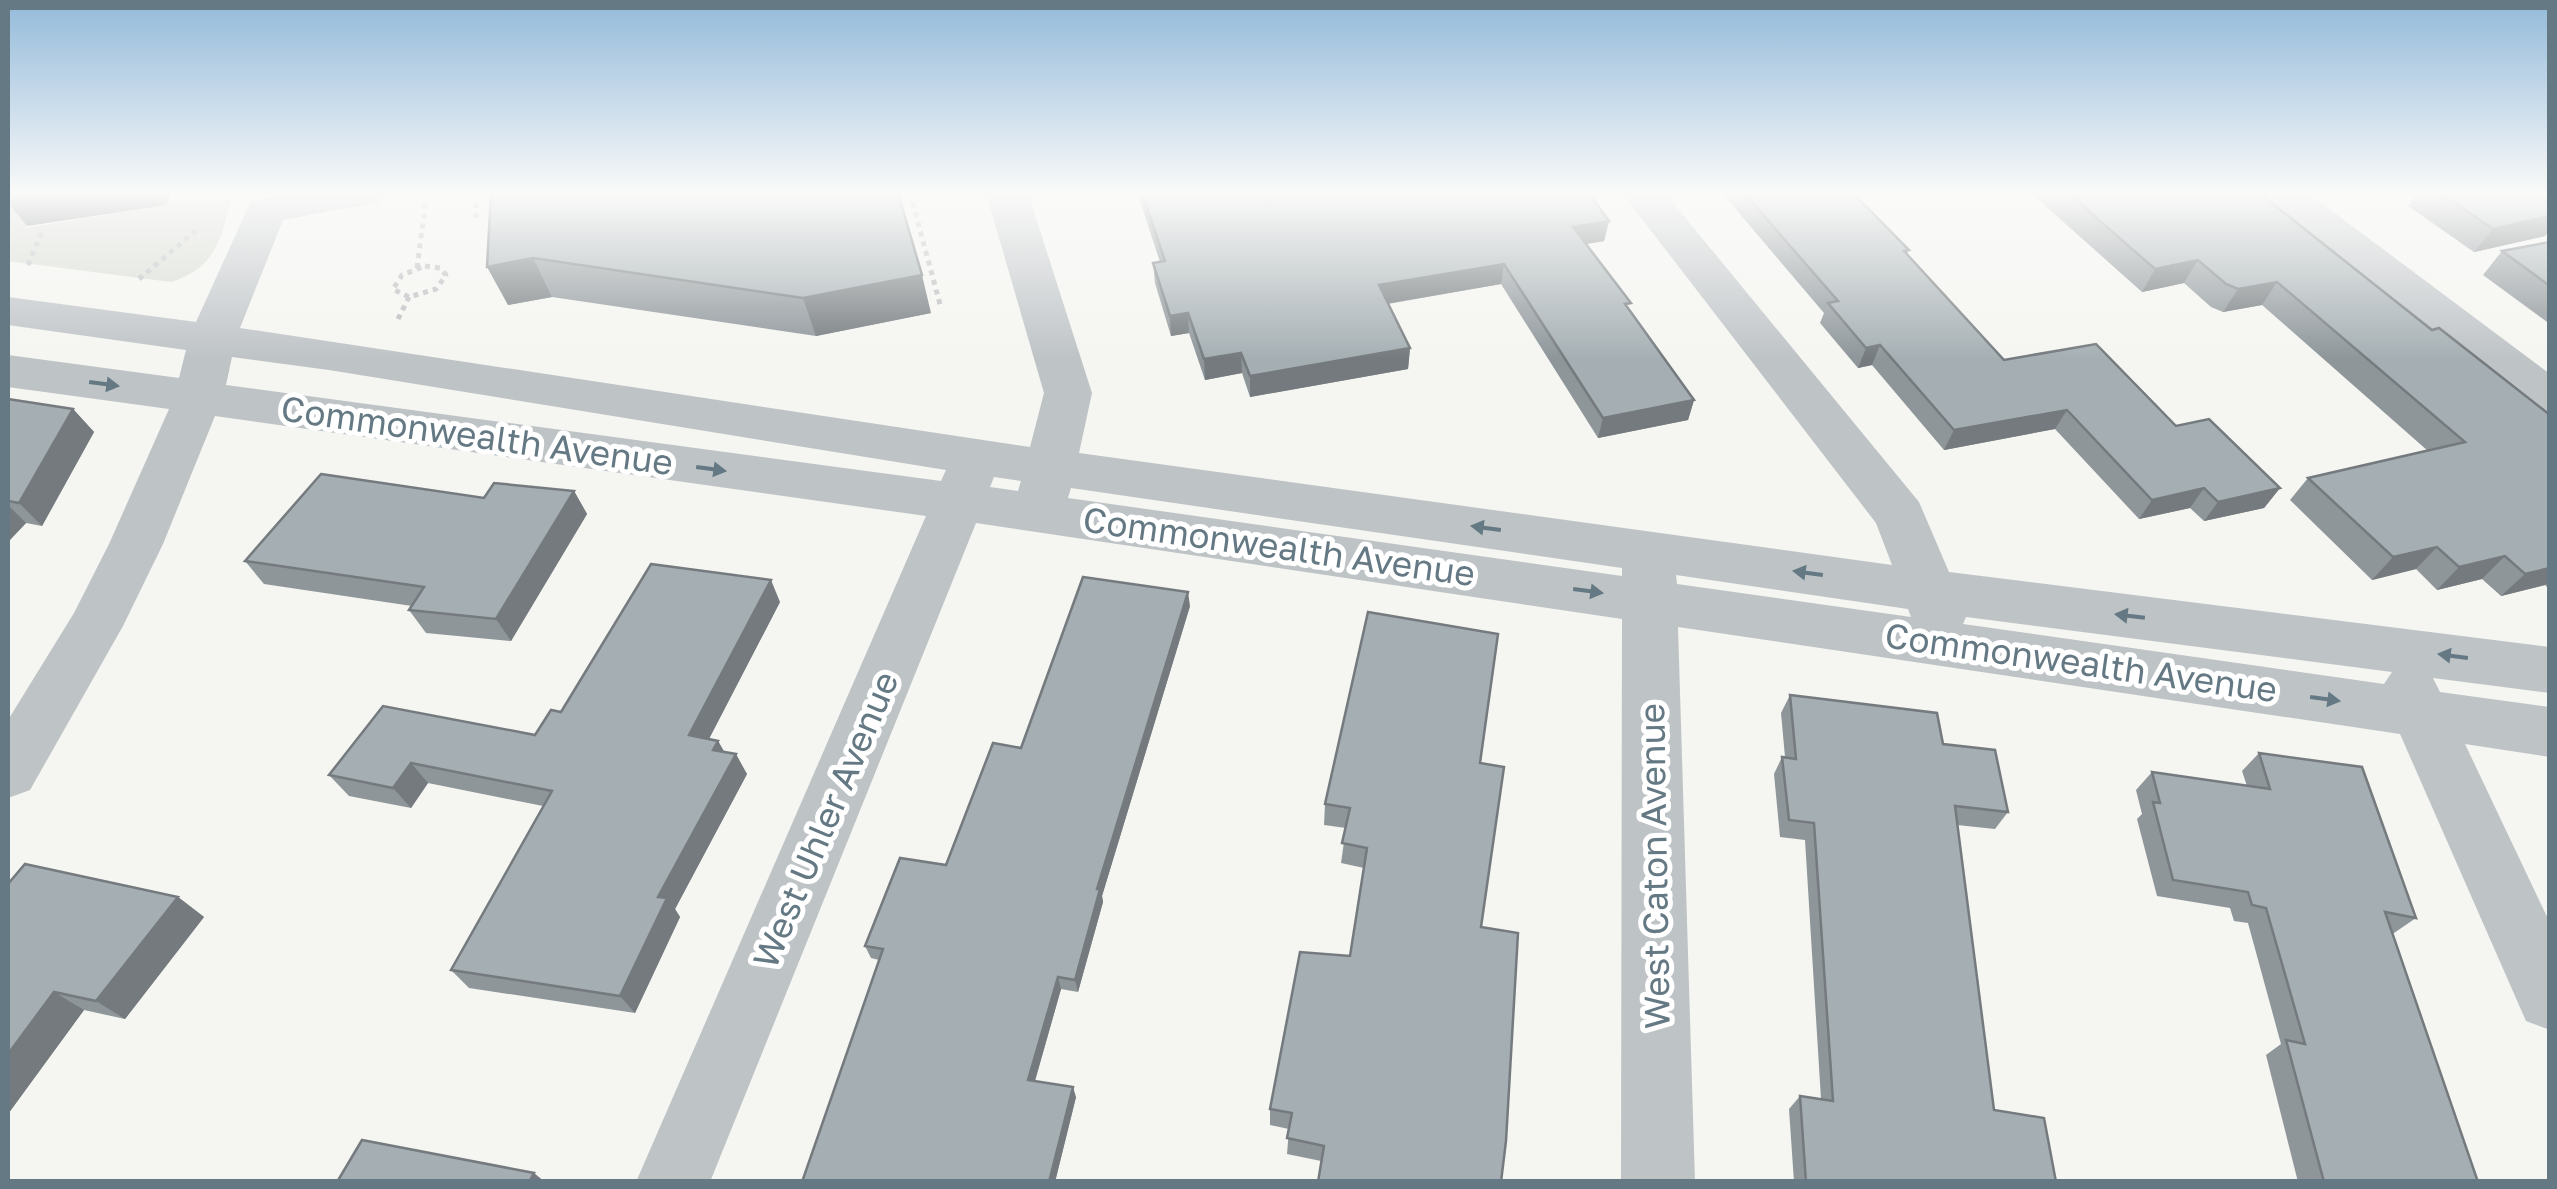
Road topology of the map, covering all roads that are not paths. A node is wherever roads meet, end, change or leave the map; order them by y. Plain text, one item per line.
1 (248, 248) edge
2 (1024, 248) edge
3 (1689, 248) edge
4 (2355, 248) edge
5 (17, 291) edge
6 (212, 340) junction
7 (8, 371) edge
8 (198, 396) junction
9 (2550, 399) edge
10 (968, 480) junction
11 (1045, 490) junction
12 (1650, 576) junction
13 (1931, 591) junction
14 (1948, 644) junction
15 (2387, 647) junction
16 (2550, 670) edge
17 (2422, 714) junction
18 (2550, 732) edge
19 (8, 772) edge
20 (2550, 998) edge
21 (673, 1182) edge
22 (1658, 1182) edge

1 - 6 street
2 - 11 street
3 - 13 street
4 - 9 street
5 - 6 street, Commonwealth Avenue
6 - 8 street
6 - 10 street, Commonwealth Avenue
7 -> 8 street, Commonwealth Avenue
8 -> 10 street, Commonwealth Avenue
8 - 19 street
10 - 11 street, Commonwealth Avenue
10 - 21 street, West Uhler Avenue
11 - 12 street, Commonwealth Avenue
13 -> 12 street, Commonwealth Avenue
12 - 14 street, Commonwealth Avenue
12 - 22 street, West Caton Avenue
13 - 14 street
15 -> 13 street, Commonwealth Avenue
14 -> 17 street, Commonwealth Avenue
16 -> 15 street, Commonwealth Avenue
15 - 17 street
17 - 18 street, Commonwealth Avenue
17 - 20 street

